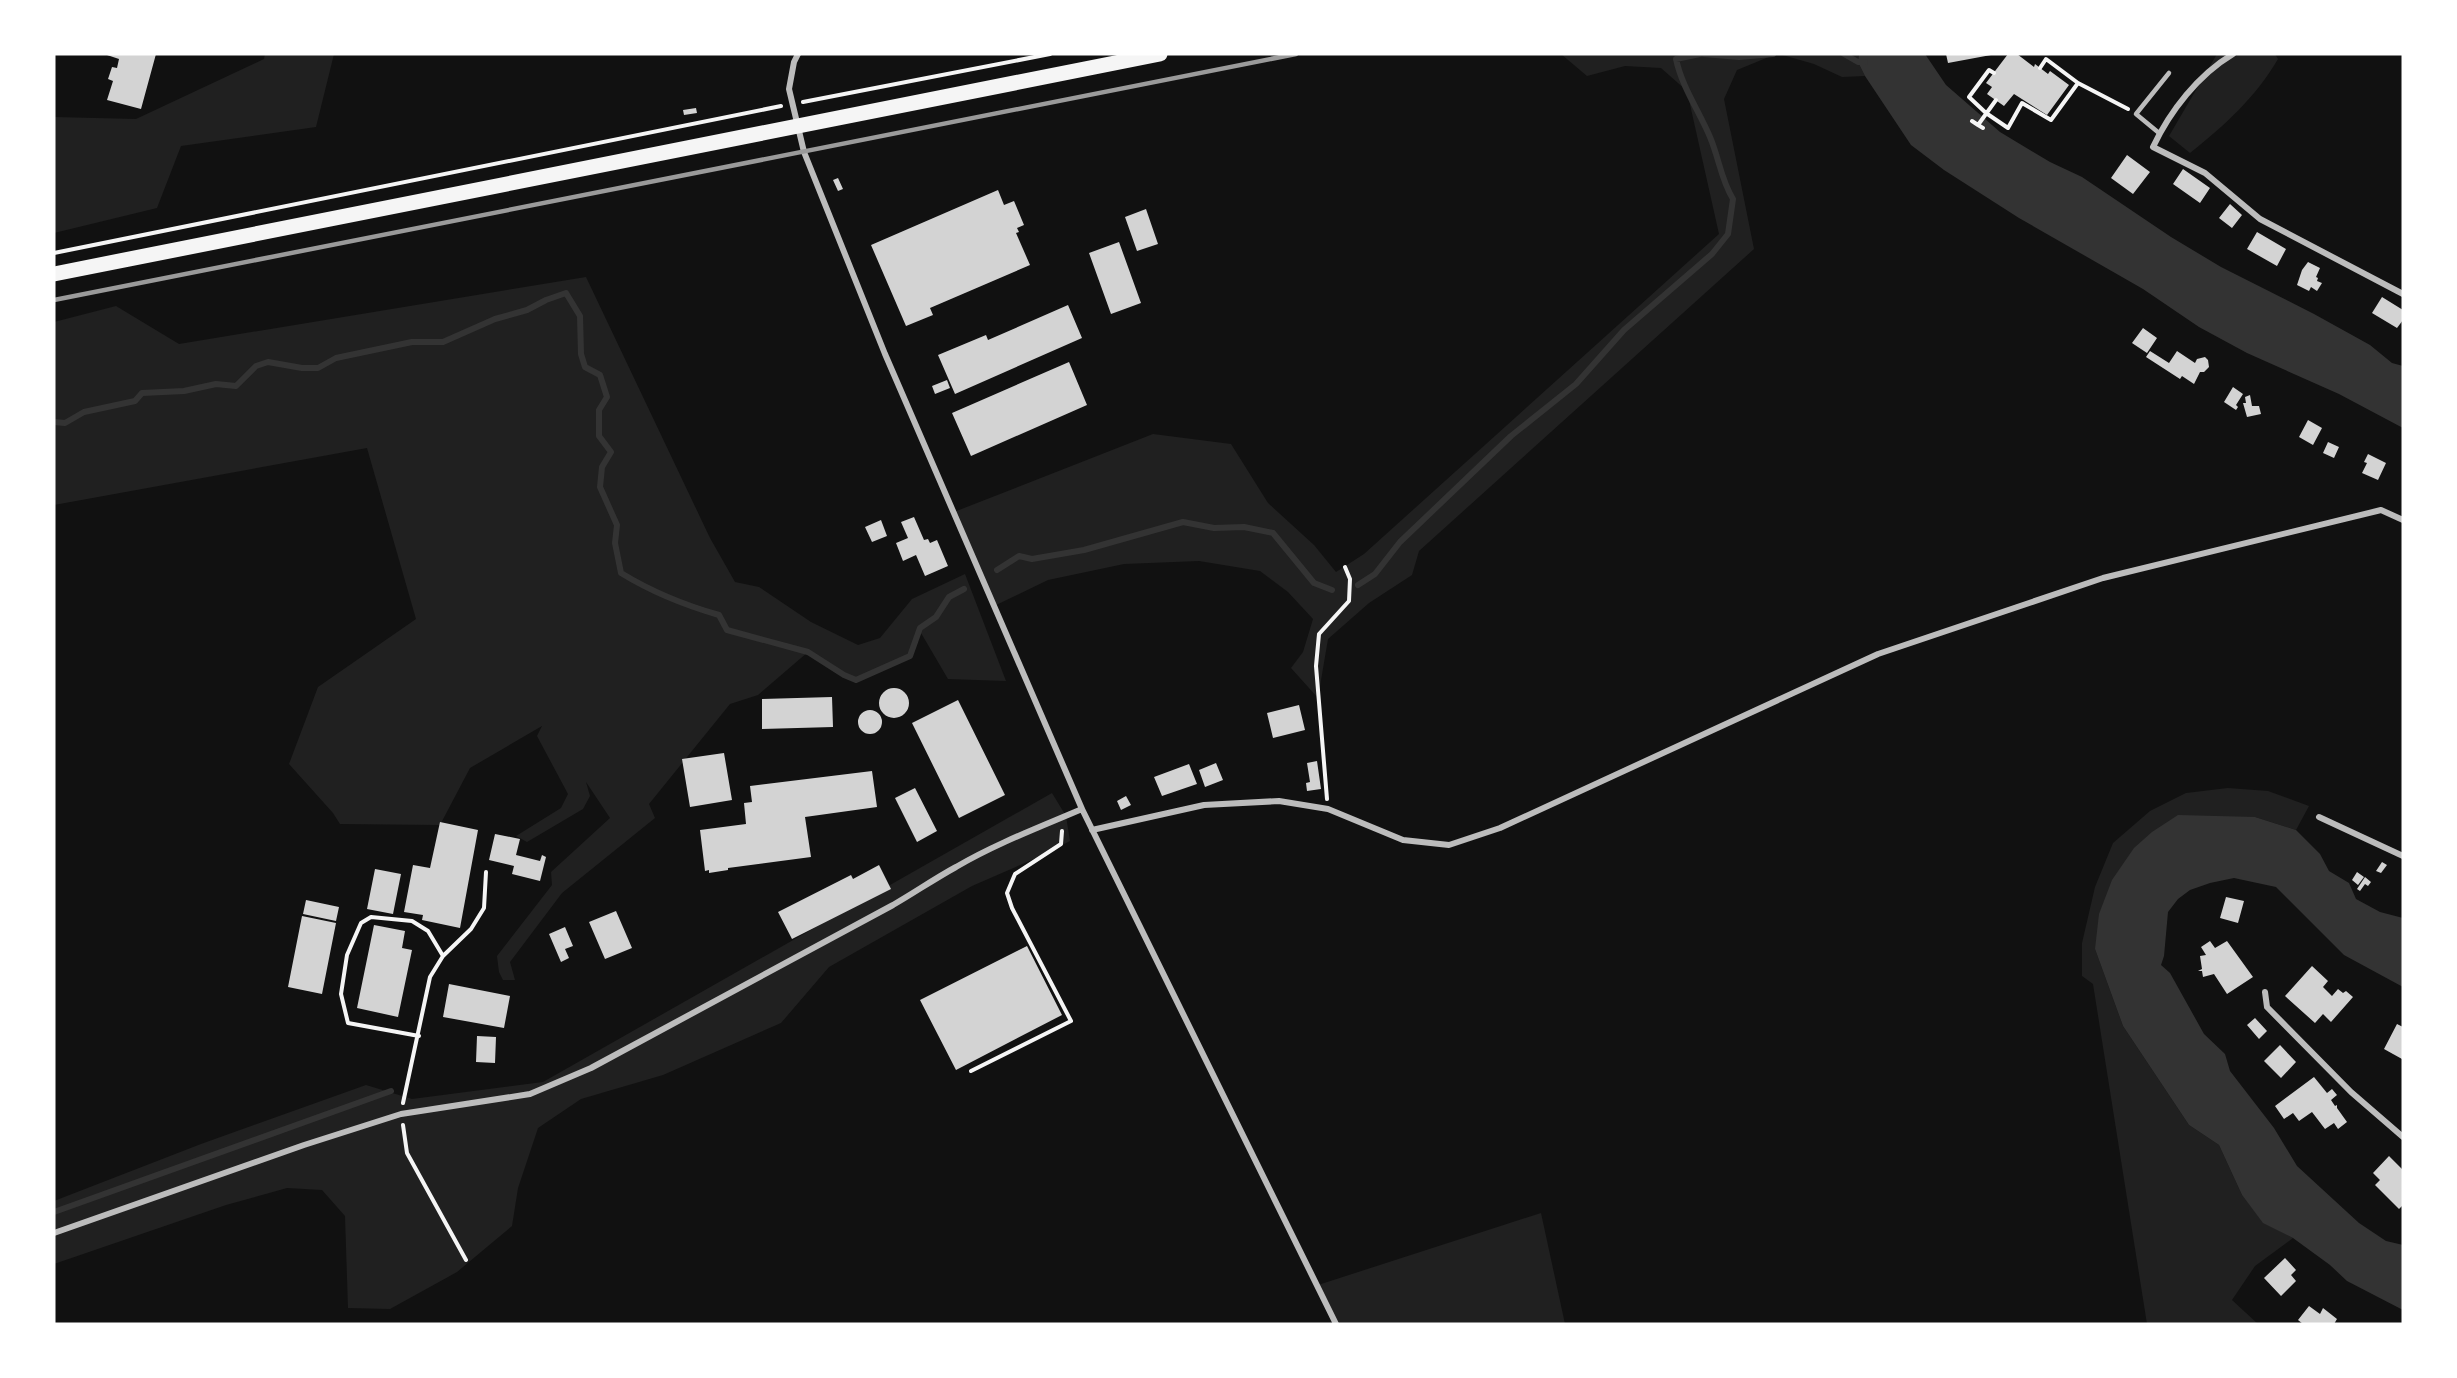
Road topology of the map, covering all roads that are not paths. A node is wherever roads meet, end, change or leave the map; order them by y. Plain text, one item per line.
1 (798, 54) edge
2 (1160, 54) edge
3 (2233, 54) edge
4 (2169, 73) dead end
5 (796, 125) junction
6 (2160, 133) junction
7 (54, 274) edge
8 (2403, 294) edge
9 (2403, 520) edge
10 (1082, 809) junction
11 (2319, 817) dead end
12 (1092, 830) junction
13 (2403, 856) edge
14 (2265, 992) dead end
15 (2403, 1137) edge
16 (54, 1233) edge
17 (1336, 1324) edge

1 - 5 street
2 - 5 main road
3 - 6 street
4 - 6 lane
5 - 7 main road
5 - 10 street
6 - 8 street
9 - 12 street
10 - 12 street
10 - 16 street
11 - 13 street
12 - 17 street
14 - 15 street

